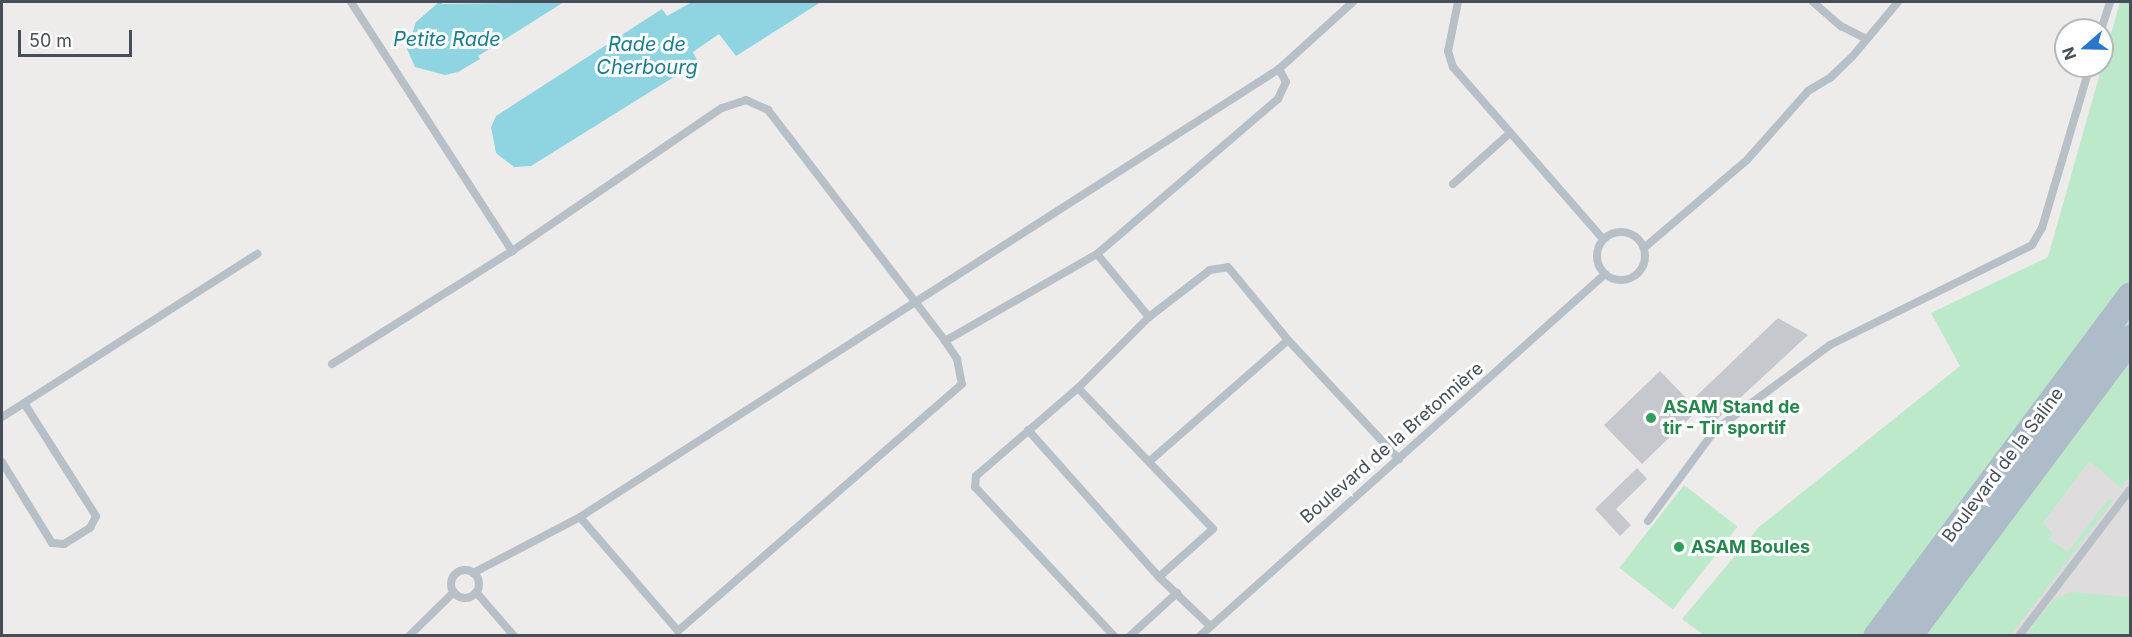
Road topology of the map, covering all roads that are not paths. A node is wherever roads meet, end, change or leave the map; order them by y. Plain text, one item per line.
1 (351, 2) edge
2 (1353, 2) edge
3 (1458, 2) edge
4 (1813, 2) edge
5 (1898, 2) edge
6 (2110, 2) edge
7 (2105, 18) edge
8 (1866, 39) junction
9 (1279, 69) junction
10 (2086, 78) edge
11 (1510, 133) junction
12 (1453, 184) dead end
13 (1603, 239) junction
14 (1644, 248) junction
15 (512, 251) junction
16 (257, 254) dead end
17 (1096, 254) junction
18 (1605, 274) junction
19 (2130, 295) edge
20 (916, 303) junction
21 (1149, 317) junction
22 (2130, 338) edge
23 (1288, 340) junction
24 (945, 341) junction
25 (332, 364) dead end
26 (1078, 388) junction
27 (24, 403) junction
28 (2, 417) edge
29 (1028, 430) junction
30 (1399, 459) junction
31 (1151, 460) junction
32 (2, 462) edge
33 (2130, 490) edge
34 (580, 517) junction
35 (1648, 521) dead end
36 (473, 573) junction
37 (1159, 577) junction
38 (454, 592) junction
39 (476, 592) junction
40 (1177, 593) junction
41 (1210, 626) junction
42 (409, 636) edge
43 (513, 636) edge
44 (1114, 636) edge
45 (1130, 636) edge
46 (1200, 636) edge
47 (1876, 636) edge
48 (1908, 636) edge
49 (2019, 636) edge

1 - 15 lane
2 - 9 lane
3 - 11 lane
4 - 8 lane
5 - 8 lane
6 - 7 lane
8 - 14 lane
9 - 17 lane
9 - 20 lane
10 - 35 lane
11 - 12 lane
11 - 13 lane
13 - 14 lane
13 - 18 lane
14 - 18 lane
15 - 20 lane
15 - 25 lane
16 - 27 lane
17 - 21 lane
17 - 24 lane
18 - 30 lane, Boulevard de la Bretonnière
19 - 47 main road, Boulevard de la Saline
20 - 24 lane
20 - 34 lane
21 - 23 lane
21 - 26 lane
22 - 48 main road, Boulevard de la Saline
23 - 30 lane
23 - 31 lane
24 - 34 lane
26 - 29 lane
26 - 31 lane
27 - 28 lane
27 - 32 lane
29 - 37 lane
29 - 44 lane
30 - 41 lane, Boulevard de la Bretonnière
31 - 37 lane
33 - 49 lane
34 - 36 lane
36 - 38 lane
36 - 39 lane
37 - 40 lane
38 - 39 lane
38 - 42 lane
39 - 43 lane
40 - 41 lane
40 - 45 lane
41 - 46 lane, Boulevard de la Bretonnière

